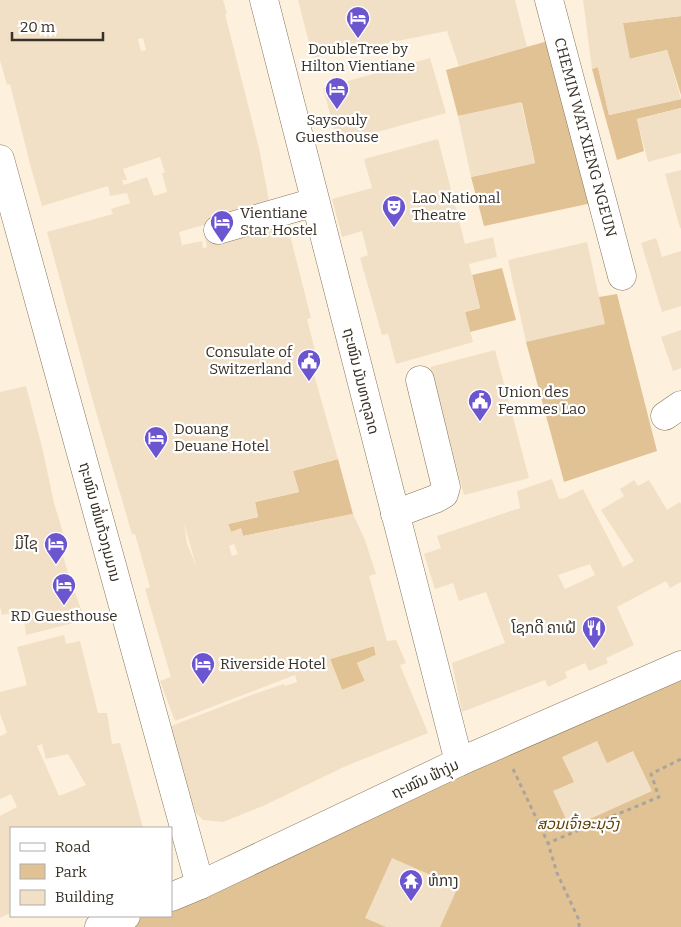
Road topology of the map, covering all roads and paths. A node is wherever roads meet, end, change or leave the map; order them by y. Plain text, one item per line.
1 (264, 0) edge
2 (549, 0) edge
3 (0, 159) edge
4 (315, 202) junction
5 (218, 230) dead end
6 (622, 276) dead end
7 (420, 380) dead end
8 (395, 514) junction
9 (681, 666) edge
10 (501, 744) junction
11 (681, 759) edge
12 (459, 762) junction
13 (548, 843) junction
14 (200, 885) junction
15 (172, 897) edge
16 (124, 917) edge
17 (99, 927) edge
18 (579, 927) edge

1 - 4 street, ຖະໜົນ ມັນທາຕຸລາດ
2 - 6 street, CHEMIN WAT XIENG NGEUN
3 - 14 street, ຖະໜົນ ໜໍ່ແກ້ວກຸມມານ
4 - 5 street
4 - 8 street, ຖະໜົນ ມັນທາຕຸລາດ
7 - 8 street
8 - 12 street, ຖະໜົນ ມັນທາຕຸລາດ
9 - 10 street, ຖະໝົນ ຟ້າງຸ່ມ
10 - 12 street, ຖະໝົນ ຟ້າງຸ່ມ
10 - 13 path
11 - 13 path
12 - 14 street, ຖະໝົນ ຟ້າງຸ່ມ
13 - 18 path
14 - 15 street, ຖະໝົນ ຟ້າງຸ່ມ
16 - 17 street

